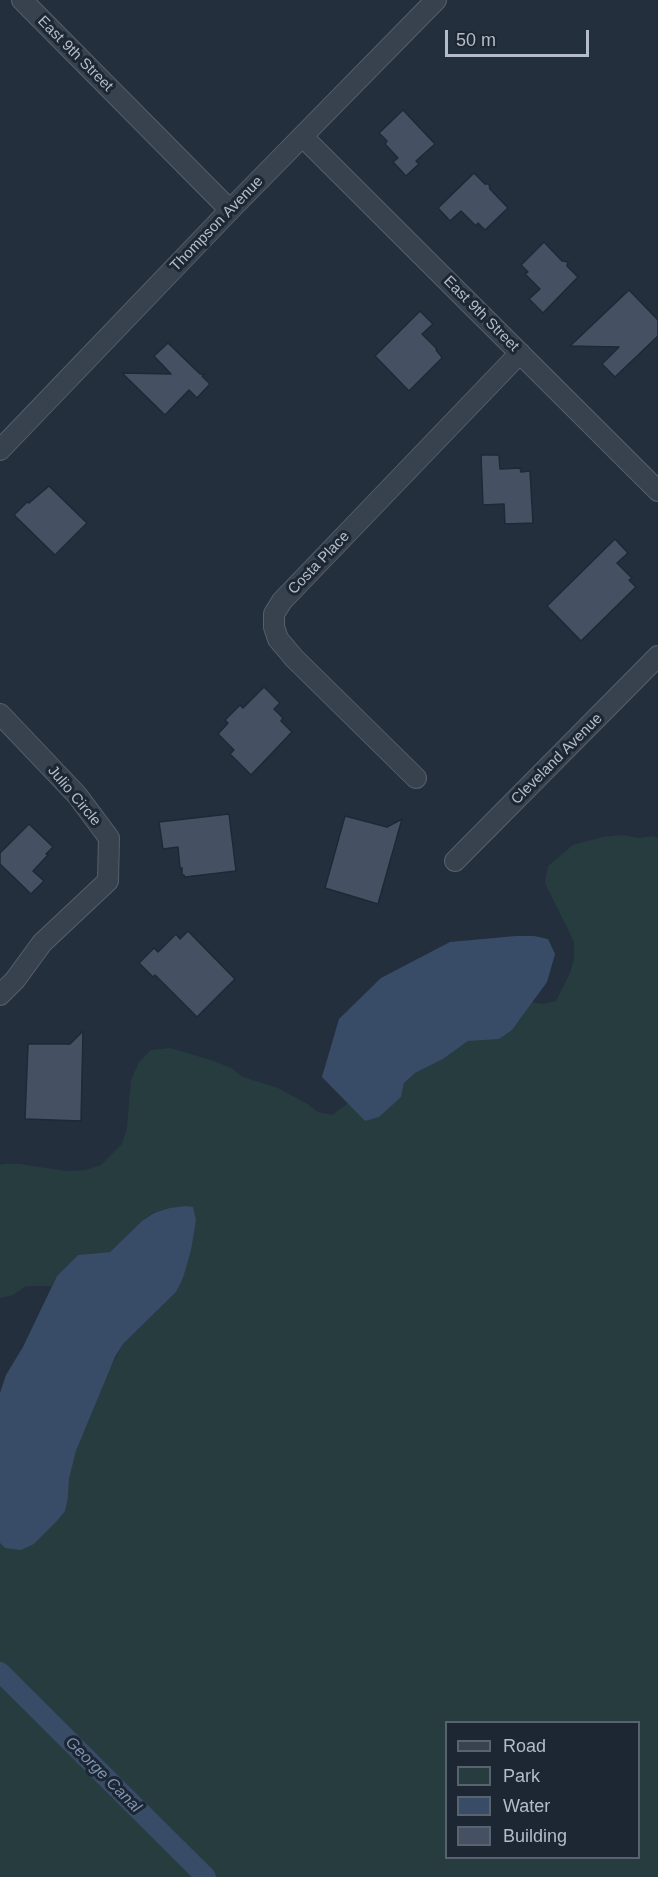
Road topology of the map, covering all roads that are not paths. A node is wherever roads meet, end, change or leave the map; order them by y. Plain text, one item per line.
1 (22, 0) edge
2 (436, 0) edge
3 (303, 137) junction
4 (230, 210) junction
5 (520, 353) junction
6 (0, 450) edge
7 (658, 491) edge
8 (658, 656) edge
9 (0, 714) edge
10 (416, 778) dead end
11 (455, 861) dead end
12 (0, 995) edge

1 - 4 street, East 9th Street
2 - 3 street, Thompson Avenue
3 - 4 street, Thompson Avenue
3 - 5 street, East 9th Street
4 - 6 street, Thompson Avenue
5 - 7 street, East 9th Street
5 - 10 street, Costa Place
8 - 11 street, Cleveland Avenue
9 - 12 street, Julio Circle

